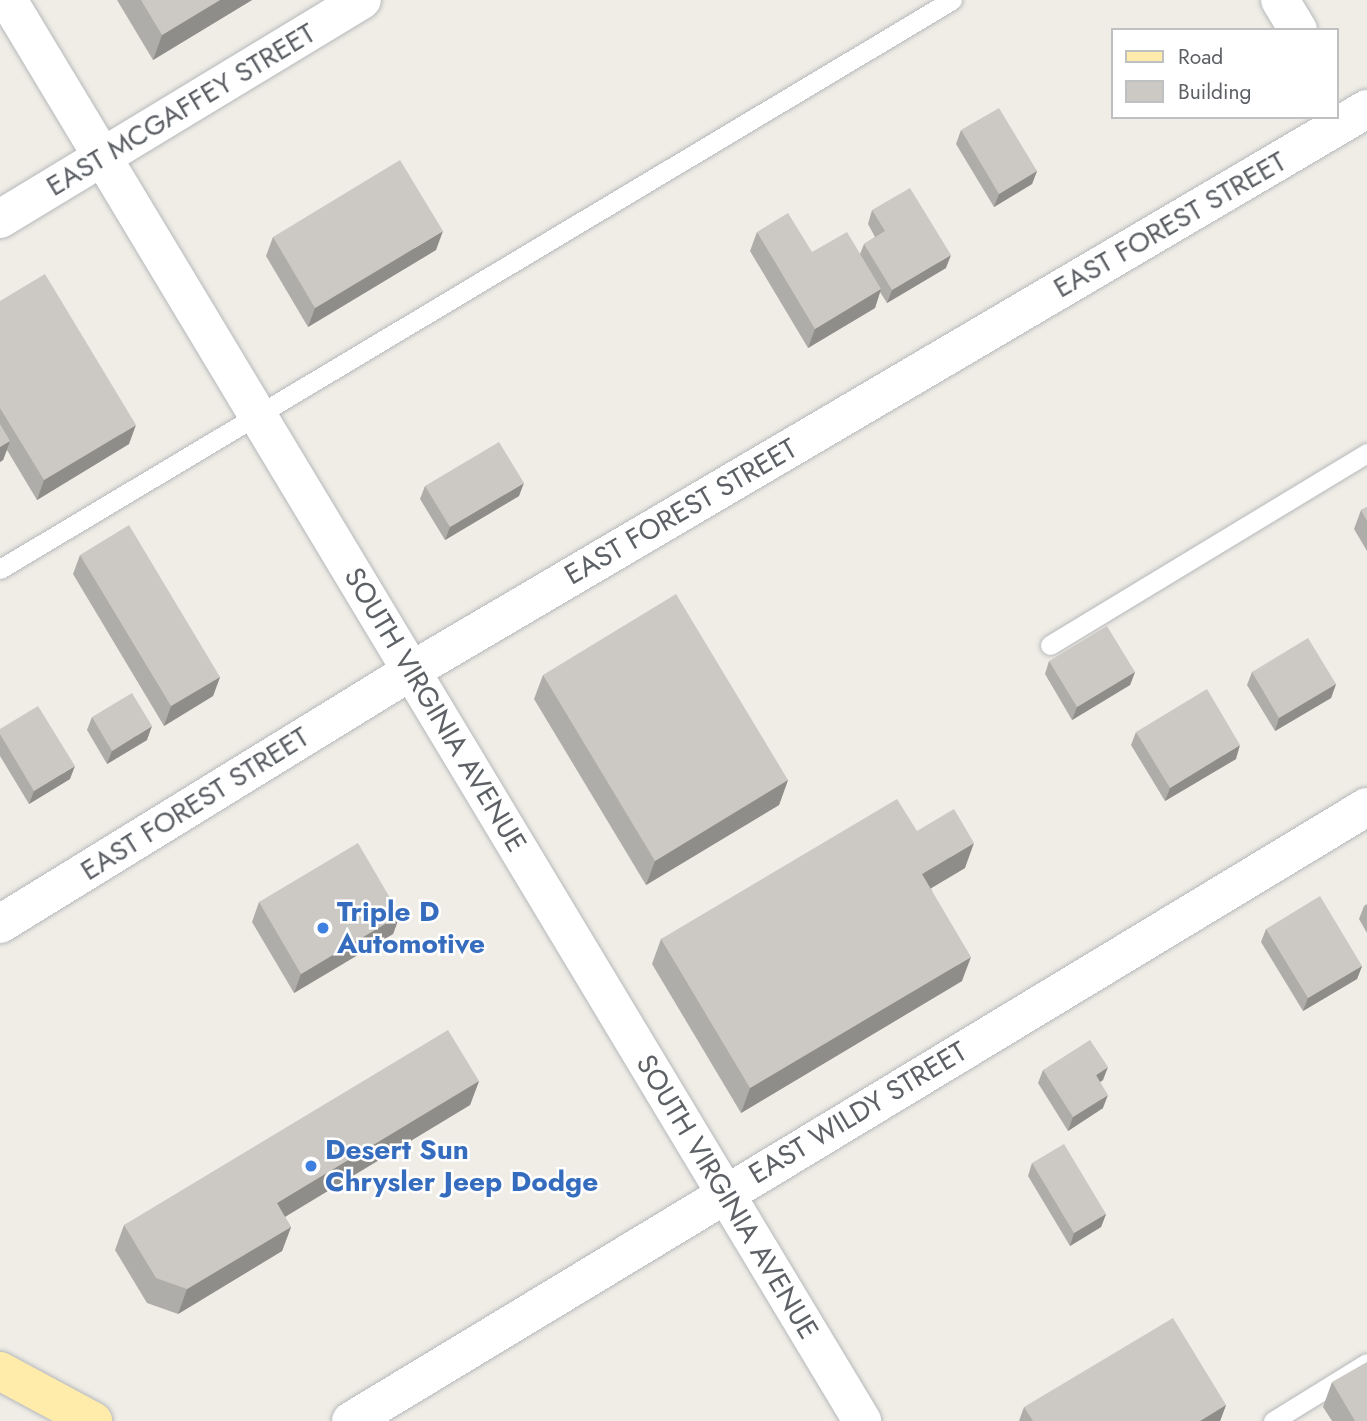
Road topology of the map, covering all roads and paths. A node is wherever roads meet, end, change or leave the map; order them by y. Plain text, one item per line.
1 (8, 0) edge
2 (362, 0) edge
3 (952, 0) edge
4 (1280, 0) edge
5 (1297, 28) edge
6 (1356, 116) edge
7 (103, 157) junction
8 (0, 219) edge
9 (257, 413) junction
10 (1367, 453) edge
11 (0, 569) edge
12 (1050, 645) dead end
13 (411, 671) junction
14 (1367, 807) edge
15 (0, 924) edge
16 (724, 1193) junction
17 (1367, 1363) edge
18 (0, 1371) edge
19 (93, 1421) edge
20 (351, 1421) edge
21 (862, 1421) edge
22 (1273, 1421) edge

1 - 7 street, SOUTH VIRGINIA AVENUE
2 - 7 street, EAST MCGAFFEY STREET
3 - 9 lane
4 - 5 street
6 - 13 street, EAST FOREST STREET
7 - 8 street, EAST MCGAFFEY STREET
7 - 9 street, SOUTH VIRGINIA AVENUE
9 - 11 lane
9 - 13 street, SOUTH VIRGINIA AVENUE
10 - 12 lane
13 - 15 street, EAST FOREST STREET
13 - 16 street, SOUTH VIRGINIA AVENUE
14 - 16 street, EAST WILDY STREET
16 - 20 street, EAST WILDY STREET
16 - 21 street, SOUTH VIRGINIA AVENUE
17 - 22 lane
18 - 19 main road

